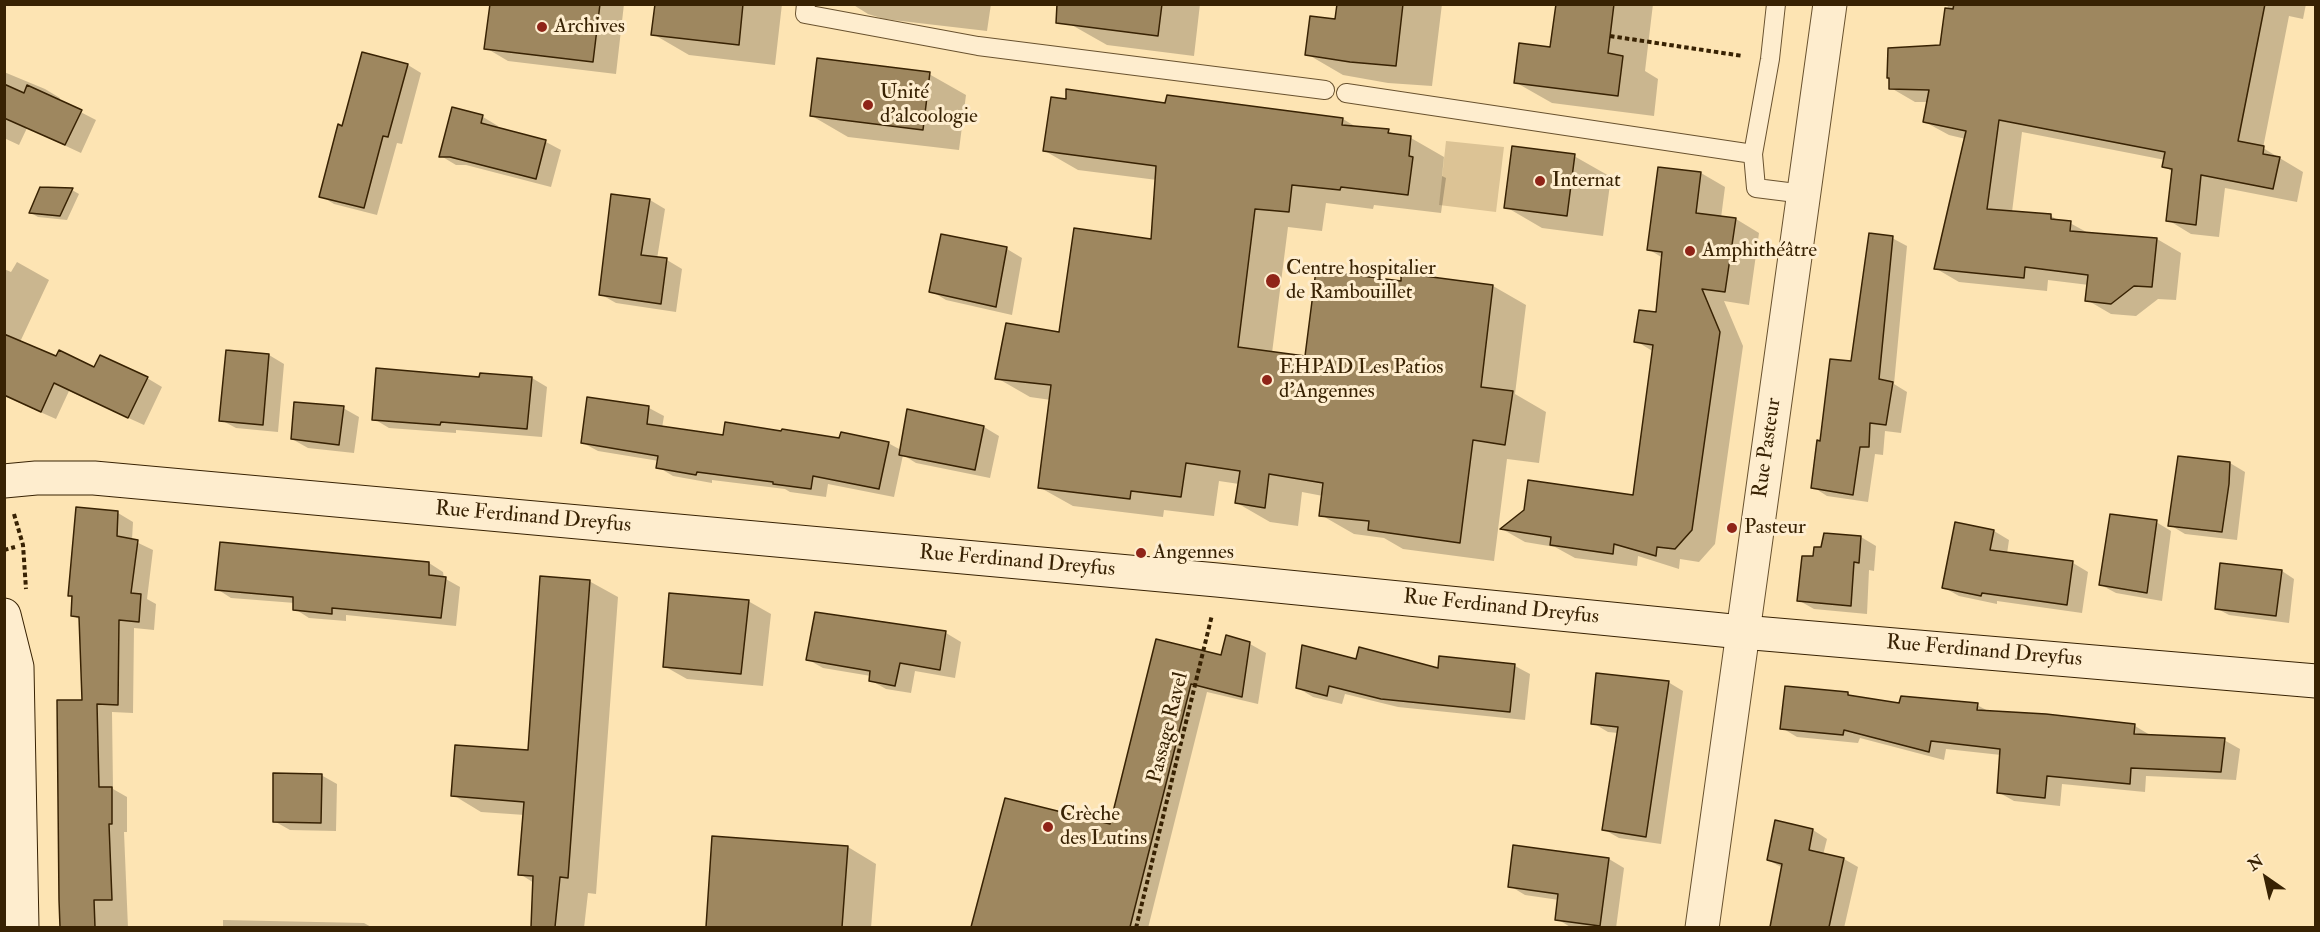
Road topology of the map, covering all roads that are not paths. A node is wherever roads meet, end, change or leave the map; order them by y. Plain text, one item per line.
1 (806, 4) edge
2 (1776, 4) edge
3 (1830, 4) edge
4 (1324, 90) dead end
5 (1347, 93) dead end
6 (1753, 154) junction
7 (1804, 194) junction
8 (4, 481) edge
9 (4, 615) edge
10 (1742, 632) junction
11 (8, 652) edge
12 (2316, 681) edge
13 (22, 927) edge
14 (1702, 927) edge

1 - 4 lane
2 - 6 lane
3 - 7 street, Rue Pasteur
5 - 6 lane
6 - 7 lane
7 - 10 street, Rue Pasteur
8 - 10 street, Rue Ferdinand Dreyfus
9 - 11 street
10 - 12 street, Rue Ferdinand Dreyfus
10 - 14 street, Rue Pasteur
11 - 13 street

